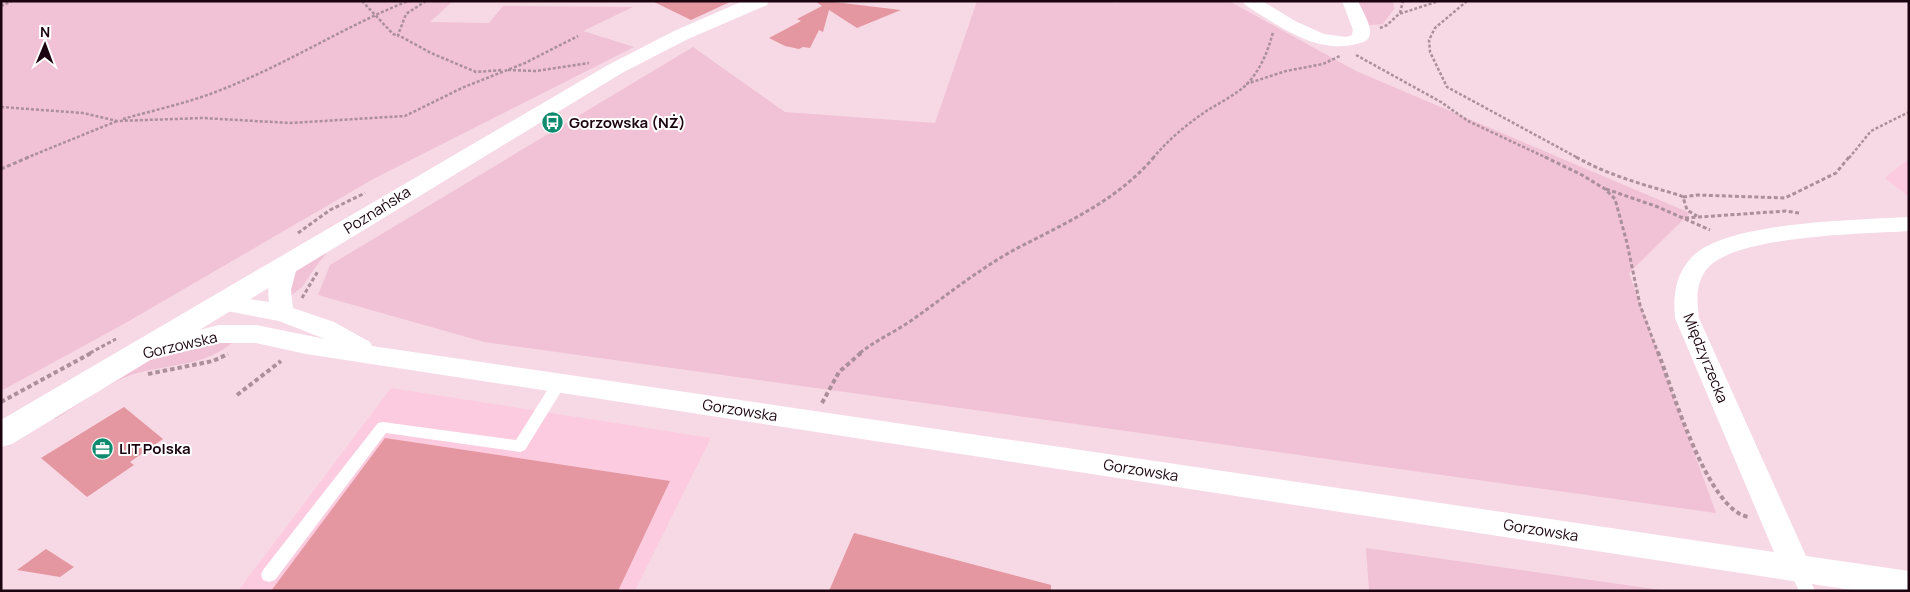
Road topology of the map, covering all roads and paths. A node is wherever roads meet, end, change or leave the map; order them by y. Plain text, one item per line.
1 (12, 1) edge
2 (362, 1) edge
3 (408, 1) edge
4 (426, 1) edge
5 (751, 1) edge
6 (760, 1) edge
7 (1250, 1) edge
8 (1350, 1) edge
9 (1403, 1) edge
10 (1439, 1) edge
11 (1467, 1) edge
12 (1, 6) edge
13 (731, 12) junction
14 (1274, 14) junction
15 (1400, 14) junction
16 (374, 15) junction
17 (399, 36) junction
18 (578, 36) dead end
19 (1361, 36) junction
20 (1333, 44) junction
21 (592, 62) dead end
22 (506, 70) junction
23 (1246, 85) junction
24 (1, 107) edge
25 (1909, 112) edge
26 (117, 121) junction
27 (1, 169) edge
28 (1605, 188) junction
29 (1683, 197) junction
30 (1786, 211) dead end
31 (1696, 216) junction
32 (1685, 218) junction
33 (1909, 224) edge
34 (1710, 230) dead end
35 (285, 267) junction
36 (224, 303) junction
37 (282, 313) junction
38 (256, 334) junction
39 (234, 350) dead end
40 (372, 354) junction
41 (281, 361) dead end
42 (142, 365) junction
43 (560, 382) junction
44 (237, 395) dead end
45 (812, 421) junction
46 (1, 435) edge
47 (1775, 520) junction
48 (269, 575) dead end
49 (1802, 579) edge
50 (1909, 585) edge

1 - 12 path
2 - 16 path
3 - 16 path
4 - 17 path
5 - 13 street
6 - 13 street, Poznańska
7 - 14 street
8 - 19 street
9 - 15 path
10 - 15 path
11 - 29 path
13 - 35 street, Poznańska
14 - 20 street
14 - 23 path
15 - 19 path
16 - 17 path
16 - 26 path
17 - 22 path
18 - 22 path
19 - 20 street
20 - 23 path
20 - 28 path
21 - 22 path
22 - 26 path
23 - 45 path
24 - 26 path
25 - 29 path
26 - 27 path
28 - 32 path
28 - 47 path
29 - 31 path
30 - 31 path
31 - 32 path
32 - 34 path
33 - 47 street, Międzyrzecka
35 - 36 street, Poznańska
35 - 37 street
36 - 37 street, Gorzowska
36 - 38 street
36 - 42 street, Poznańska
37 - 40 street, Gorzowska
38 - 40 street, Gorzowska
38 - 42 street, Gorzowska
39 - 42 path
40 - 43 street, Gorzowska
41 - 44 path
42 - 46 street, Poznańska
43 - 45 street, Gorzowska
43 - 48 lane
45 - 49 street, Gorzowska
47 - 49 street, Międzyrzecka
49 - 50 street, Gorzowska

